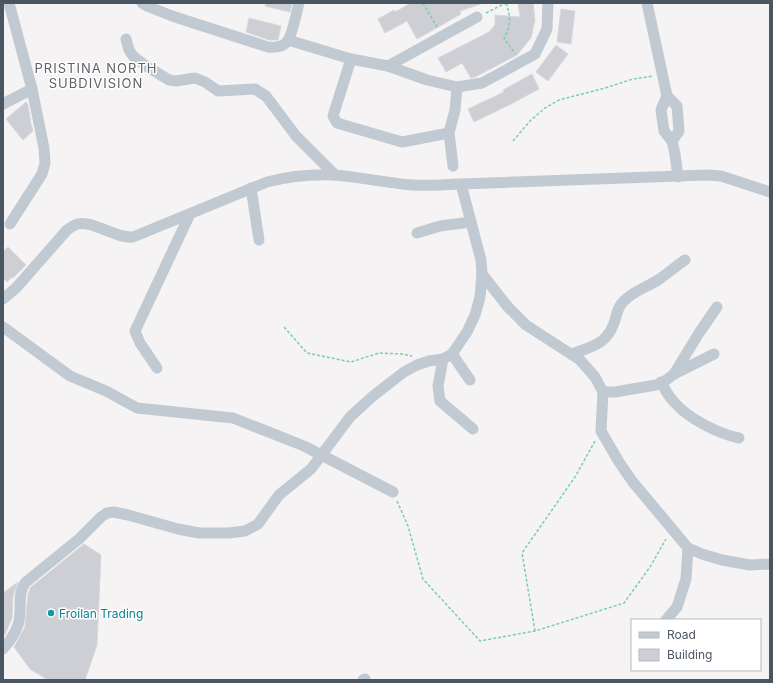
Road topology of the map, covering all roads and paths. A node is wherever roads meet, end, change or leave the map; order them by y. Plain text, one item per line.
1 (142, 3) edge
2 (299, 3) edge
3 (424, 3) edge
4 (506, 3) edge
5 (548, 3) edge
6 (646, 3) edge
7 (9, 5) edge
8 (477, 17) joint
9 (442, 35) junction
10 (126, 39) dead end
11 (288, 40) junction
12 (351, 59) junction
13 (520, 62) junction
14 (388, 66) junction
15 (663, 74) junction
16 (456, 87) junction
17 (32, 89) junction
18 (667, 96) junction
19 (3, 104) edge
20 (449, 133) junction
21 (513, 141) dead end
22 (672, 141) junction
23 (453, 166) dead end
24 (335, 176) junction
25 (678, 177) junction
26 (461, 184) junction
27 (250, 188) junction
28 (770, 192) edge
29 (190, 214) junction
30 (470, 222) junction
31 (10, 224) dead end
32 (417, 233) dead end
33 (260, 240) dead end
34 (685, 260) dead end
35 (482, 274) junction
36 (3, 299) edge
37 (717, 308) dead end
38 (3, 327) edge
39 (284, 327) dead end
40 (572, 354) junction
41 (714, 354) dead end
42 (447, 356) junction
43 (429, 361) junction
44 (157, 368) dead end
45 (674, 374) junction
46 (470, 380) dead end
47 (661, 382) junction
48 (603, 392) junction
49 (473, 430) dead end
50 (601, 431) junction
51 (740, 438) dead end
52 (320, 455) junction
53 (393, 492) joint
54 (672, 528) junction
55 (688, 548) junction
56 (770, 564) edge
57 (667, 619) edge
58 (535, 631) junction
59 (3, 649) edge

1 - 11 street
2 - 11 street
3 - 9 path
4 - 8 path
4 - 13 path
5 - 13 street
6 - 15 street
7 - 17 street
8 - 9 street
9 - 14 street
10 - 24 street
11 - 12 street
12 - 14 street
12 - 20 street
13 - 16 street
14 - 16 street
15 - 18 street
15 - 21 path
16 - 20 street
17 - 19 street
17 - 31 street
18 - 22 street
18 - 22 street
20 - 23 street
22 - 25 street
24 - 26 street
24 - 27 street
25 - 26 street
25 - 28 street
26 - 30 street
27 - 29 street
27 - 33 street
29 - 36 street
29 - 44 street
30 - 32 street
30 - 35 street
34 - 40 street
35 - 40 street
35 - 42 street
37 - 45 street
38 - 52 street
39 - 43 path
40 - 48 street
41 - 45 street
42 - 43 street
42 - 46 street
42 - 49 street
43 - 52 street
45 - 47 street
47 - 48 street
47 - 51 street
48 - 50 street
50 - 54 street
50 - 58 path
52 - 53 street
52 - 59 street
53 - 58 path
54 - 55 street
54 - 58 path
55 - 56 street
55 - 57 street

